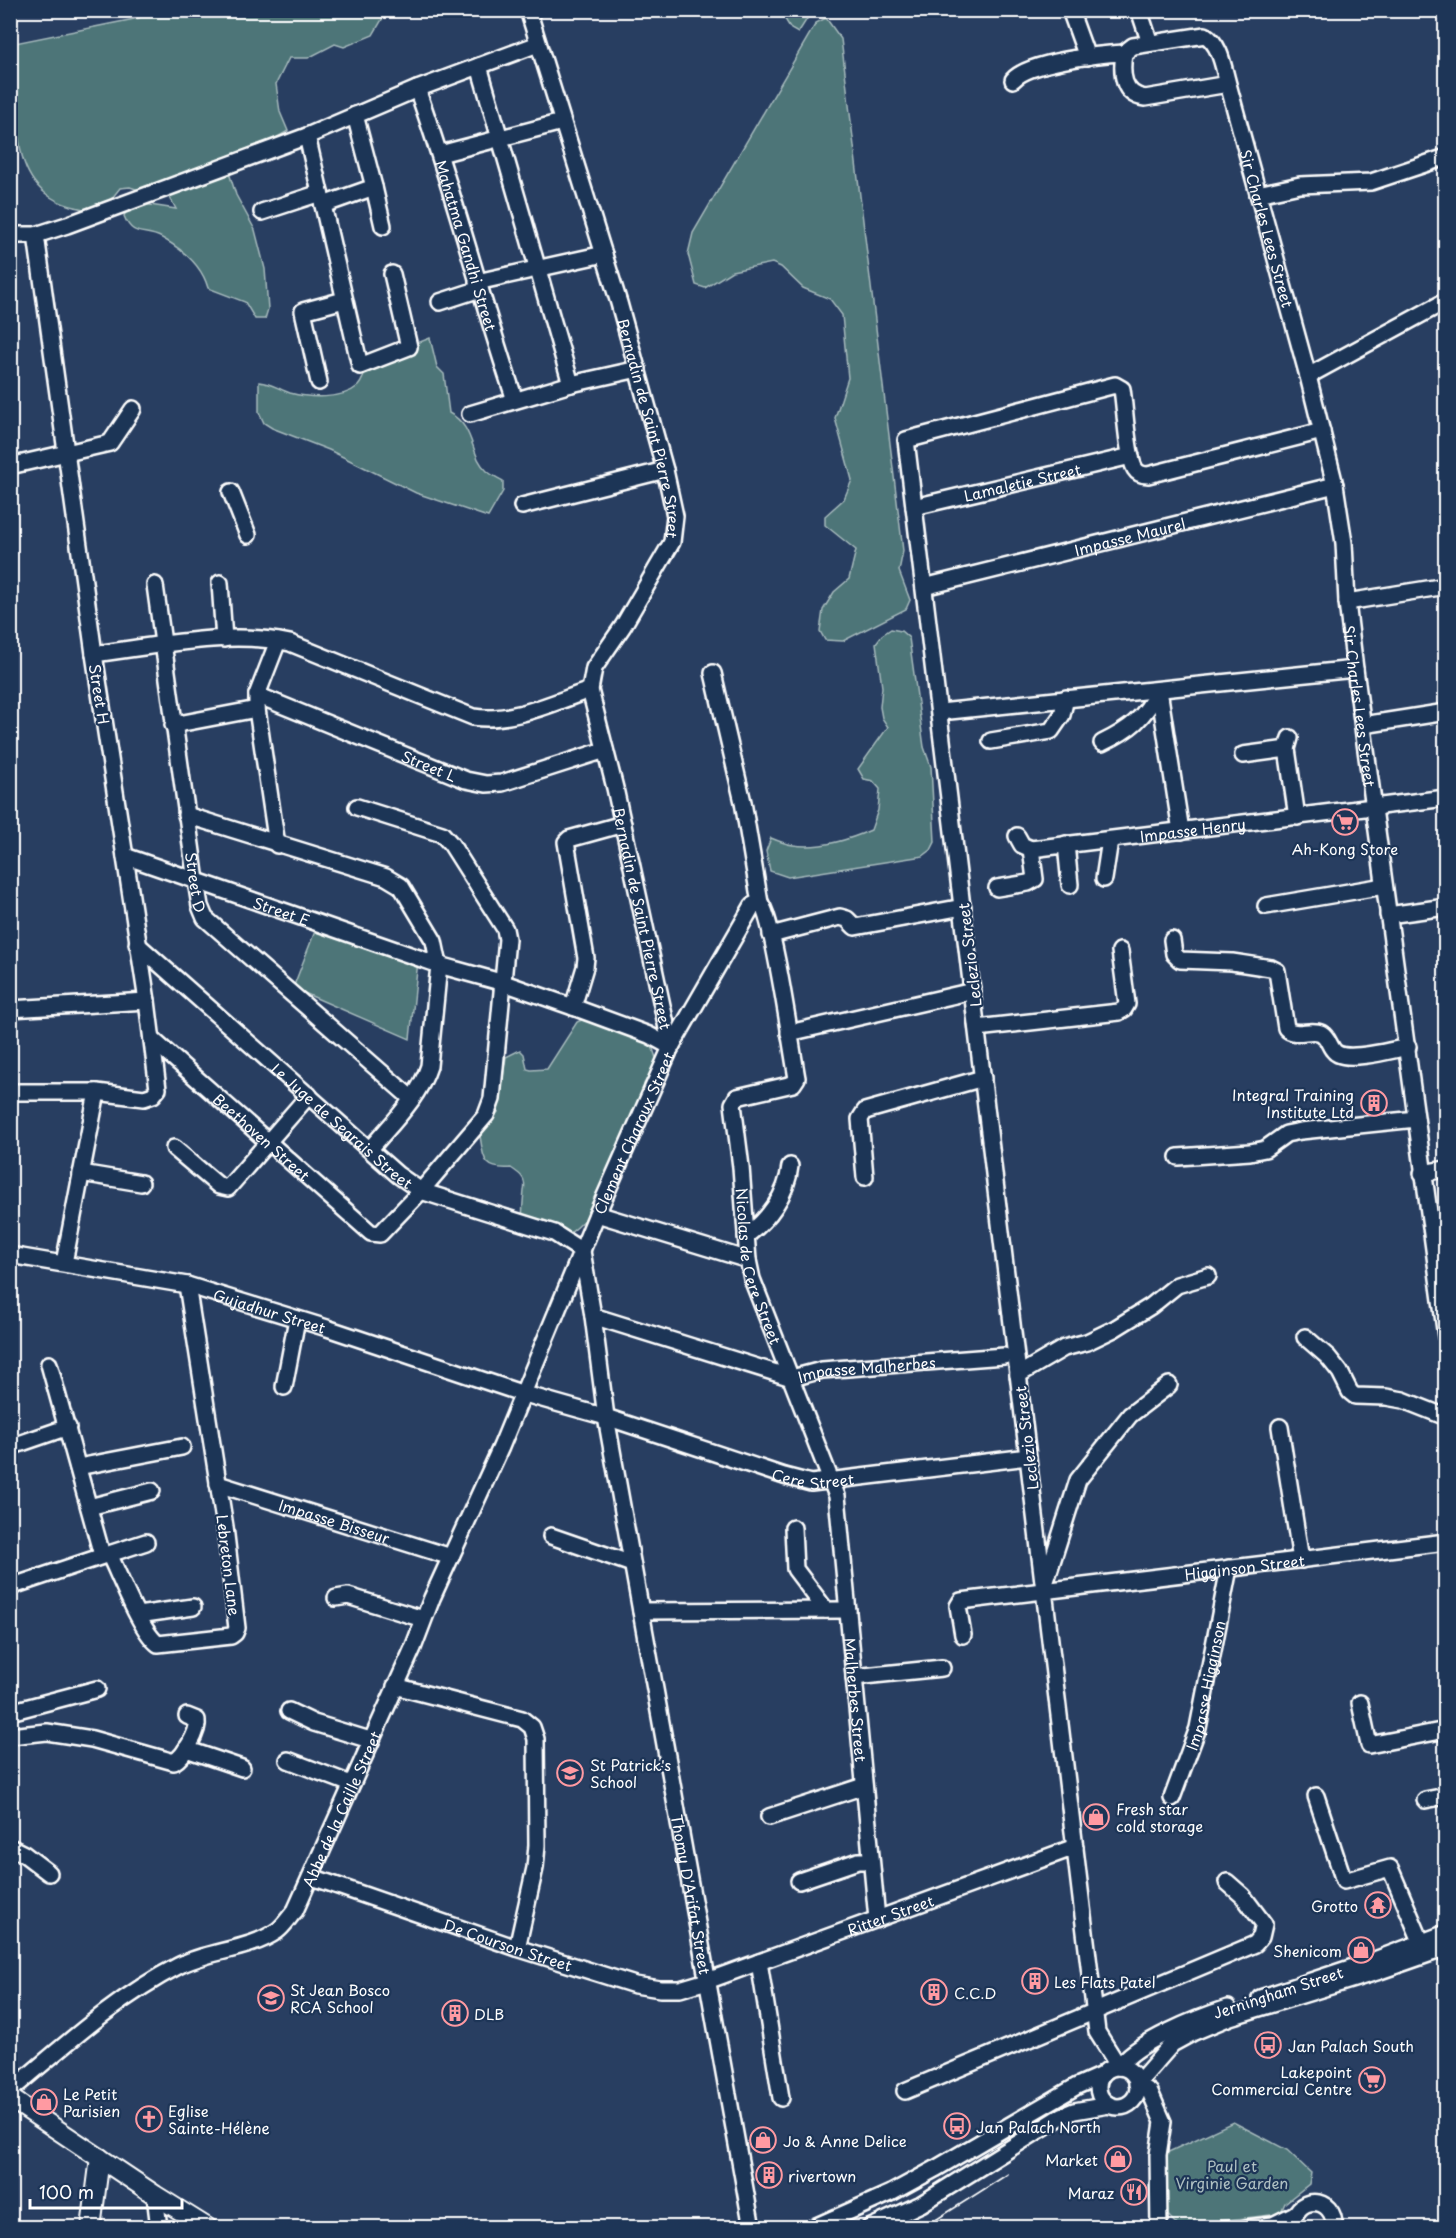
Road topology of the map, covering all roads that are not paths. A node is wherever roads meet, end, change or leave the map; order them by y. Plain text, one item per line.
1 (528, 10) edge
2 (1070, 10) edge
3 (1139, 10) edge
4 (1150, 43) junction
5 (538, 44) junction
6 (1124, 53) junction
7 (1087, 57) junction
8 (479, 66) junction
9 (1013, 80) dead end
10 (1228, 84) junction
11 (417, 89) junction
12 (355, 116) junction
13 (562, 122) junction
14 (307, 136) junction
15 (501, 138) junction
16 (440, 154) junction
17 (1446, 157) edge
18 (374, 187) junction
19 (1258, 194) junction
20 (321, 199) junction
21 (262, 212) dead end
22 (383, 226) dead end
23 (10, 235) edge
24 (36, 235) junction
25 (604, 254) junction
26 (538, 268) junction
27 (392, 274) dead end
28 (478, 286) junction
29 (344, 300) junction
30 (1446, 301) edge
31 (440, 302) dead end
32 (638, 369) junction
33 (1308, 376) junction
34 (319, 382) dead end
35 (572, 384) junction
36 (515, 400) junction
37 (133, 409) dead end
38 (470, 414) dead end
39 (1322, 430) junction
40 (66, 452) junction
41 (1131, 456) junction
42 (10, 466) edge
43 (665, 470) junction
44 (1335, 485) junction
45 (231, 492) dead end
46 (522, 506) dead end
47 (914, 507) junction
48 (248, 535) dead end
49 (220, 583) dead end
50 (155, 585) dead end
51 (1446, 586) edge
52 (924, 588) junction
53 (1347, 602) junction
54 (224, 639) junction
55 (278, 641) junction
56 (162, 646) junction
57 (94, 654) junction
58 (1356, 669) junction
59 (713, 673) dead end
60 (590, 690) junction
61 (1159, 690) junction
62 (1066, 698) junction
63 (257, 702) junction
64 (939, 712) junction
65 (1446, 712) edge
66 (173, 725) junction
67 (1363, 725) junction
68 (991, 741) dead end
69 (1102, 743) dead end
70 (605, 750) junction
71 (1244, 755) dead end
72 (1446, 798) edge
73 (357, 807) dead end
74 (1374, 807) junction
75 (186, 815) junction
76 (1297, 818) junction
77 (623, 824) junction
78 (1181, 831) junction
79 (1017, 836) dead end
80 (1110, 840) junction
81 (1066, 844) junction
82 (277, 845) junction
83 (1031, 849) junction
84 (125, 856) junction
85 (1104, 879) dead end
86 (196, 881) junction
87 (1070, 885) dead end
88 (1384, 886) junction
89 (997, 888) dead end
90 (760, 903) junction
91 (963, 906) junction
92 (1266, 906) dead end
93 (1446, 907) edge
94 (1388, 915) junction
95 (771, 935) junction
96 (1172, 940) dead end
97 (137, 944) junction
98 (1120, 951) dead end
99 (439, 965) junction
100 (504, 983) junction
101 (973, 991) junction
102 (147, 1001) junction
103 (573, 1007) junction
104 (10, 1009) edge
105 (977, 1028) junction
106 (789, 1033) junction
107 (152, 1039) junction
108 (671, 1047) junction
109 (1408, 1047) junction
110 (983, 1078) junction
111 (10, 1092) edge
112 (97, 1092) junction
113 (309, 1095) junction
114 (412, 1099) junction
115 (1416, 1119) junction
116 (268, 1143) junction
117 (174, 1148) dead end
118 (370, 1149) junction
119 (1178, 1156) dead end
120 (790, 1166) dead end
121 (1446, 1169) edge
122 (81, 1173) junction
123 (1422, 1173) junction
124 (865, 1177) dead end
125 (141, 1183) dead end
126 (421, 1191) junction
127 (597, 1214) junction
128 (746, 1236) junction
129 (582, 1251) junction
130 (10, 1255) edge
131 (748, 1260) junction
132 (64, 1263) junction
133 (1208, 1276) dead end
134 (187, 1285) junction
135 (1443, 1295) edge
136 (593, 1316) junction
137 (297, 1319) junction
138 (1305, 1337) dead end
139 (1446, 1337) edge
140 (1004, 1356) dead end
141 (49, 1364) dead end
142 (1018, 1375) junction
143 (792, 1378) junction
144 (1169, 1385) dead end
145 (284, 1387) dead end
146 (521, 1393) junction
147 (606, 1417) junction
148 (1446, 1417) edge
149 (68, 1427) junction
150 (1280, 1427) dead end
151 (10, 1447) edge
152 (182, 1447) dead end
153 (1028, 1457) junction
154 (78, 1467) junction
155 (831, 1482) junction
156 (218, 1484) junction
157 (152, 1491) dead end
158 (89, 1507) junction
159 (793, 1528) dead end
160 (551, 1536) dead end
161 (146, 1542) dead end
162 (1446, 1542) edge
163 (106, 1554) junction
164 (451, 1557) junction
165 (1301, 1560) junction
166 (633, 1564) junction
167 (1229, 1568) junction
168 (10, 1587) edge
169 (1044, 1590) junction
170 (336, 1598) dead end
171 (194, 1606) dead end
172 (826, 1610) junction
173 (848, 1610) junction
174 (641, 1611) junction
175 (138, 1615) junction
176 (423, 1619) junction
177 (963, 1635) dead end
178 (942, 1668) dead end
179 (854, 1677) junction
180 (395, 1686) junction
181 (97, 1689) dead end
182 (1360, 1703) dead end
183 (289, 1711) dead end
184 (10, 1712) edge
185 (187, 1716) dead end
186 (1446, 1730) edge
187 (10, 1736) edge
188 (370, 1740) junction
189 (186, 1749) junction
190 (288, 1760) dead end
191 (242, 1768) dead end
192 (351, 1784) junction
193 (864, 1786) junction
194 (1316, 1796) dead end
195 (1446, 1796) edge
196 (1172, 1798) dead end
197 (1425, 1800) dead end
198 (769, 1817) dead end
199 (10, 1846) edge
200 (1075, 1847) junction
201 (871, 1861) junction
202 (49, 1873) dead end
203 (312, 1877) junction
204 (799, 1881) dead end
205 (1227, 1882) dead end
206 (877, 1919) junction
207 (1446, 1933) edge
208 (1420, 1941) junction
209 (518, 1948) junction
210 (1446, 1948) edge
211 (759, 1962) junction
212 (707, 1981) junction
213 (1095, 2011) junction
214 (1119, 2067) junction
215 (1102, 2075) junction
216 (1137, 2084) junction
217 (10, 2091) edge
218 (904, 2091) dead end
219 (10, 2098) edge
220 (781, 2098) dead end
221 (1131, 2102) junction
222 (1109, 2105) junction
223 (1157, 2108) junction
224 (100, 2158) junction
225 (155, 2195) junction
226 (1294, 2221) edge
227 (91, 2228) edge
228 (159, 2228) edge
229 (208, 2228) edge
230 (752, 2228) edge
231 (812, 2228) edge
232 (869, 2228) edge
233 (1159, 2228) edge
234 (1246, 2228) edge
235 (1334, 2228) edge

1 - 5 street, Bernadin de Saint Pierre Street
2 - 7 street
3 - 4 street
4 - 6 street, Sir Charles Lees Street
4 - 10 street, Sir Charles Lees Street
5 - 8 street
5 - 13 street, Bernadin de Saint Pierre Street
6 - 7 street, Sir Charles Lees Street
6 - 10 street
7 - 9 street, Sir Charles Lees Street
8 - 11 street
8 - 15 street
10 - 19 street, Sir Charles Lees Street
11 - 12 street
11 - 16 street, Mahatma Gandhi Street
12 - 14 street
12 - 18 street
13 - 15 street
13 - 25 street, Bernadin de Saint Pierre Street
14 - 20 street
14 - 24 street
15 - 16 street
15 - 26 street
16 - 28 street, Mahatma Gandhi Street
17 - 19 street
18 - 20 street
18 - 22 street
19 - 33 street, Sir Charles Lees Street
20 - 21 street
20 - 29 street
23 - 24 street
24 - 40 street, Street H
25 - 26 street
25 - 32 street, Bernadin de Saint Pierre Street
26 - 28 street
26 - 35 street
27 - 29 street
28 - 31 street
28 - 36 street, Mahatma Gandhi Street
29 - 34 street
30 - 33 street
32 - 35 street
32 - 43 street, Bernadin de Saint Pierre Street
33 - 39 street, Sir Charles Lees Street
35 - 36 street
36 - 38 street
37 - 40 street
39 - 41 street
39 - 44 street, Sir Charles Lees Street
40 - 42 street
40 - 57 street, Street H
41 - 47 street, Lamaletie Street
41 - 47 street, Leclezio Street
43 - 46 street
43 - 60 street, Bernadin de Saint Pierre Street
44 - 52 street, Impasse Maurel
44 - 53 street, Sir Charles Lees Street
45 - 48 street
47 - 52 street, Leclezio Street
49 - 54 street
50 - 56 street, Street D
51 - 53 street
52 - 64 street, Leclezio Street
53 - 58 street, Sir Charles Lees Street
54 - 55 street
54 - 56 street
55 - 60 street
55 - 63 street
56 - 57 street
56 - 66 street, Street D
57 - 84 street, Street H
58 - 61 street
58 - 67 street, Sir Charles Lees Street
59 - 90 street
60 - 70 street, Bernadin de Saint Pierre Street
61 - 62 street
61 - 69 street
61 - 78 street
62 - 64 street
62 - 68 street
63 - 66 street
63 - 70 street, Street L
63 - 82 street
64 - 91 street, Leclezio Street
65 - 67 street
66 - 75 street, Street D
67 - 74 street, Sir Charles Lees Street
70 - 77 street, Bernadin de Saint Pierre Street
71 - 76 street
72 - 74 street, Impasse Henry
73 - 100 street
74 - 76 street, Impasse Henry
74 - 88 street, Sir Charles Lees Street
75 - 82 street
75 - 86 street, Street D
76 - 78 street, Impasse Henry
77 - 103 street
77 - 108 street, Bernadin de Saint Pierre Street
78 - 80 street, Impasse Henry
79 - 83 street
80 - 81 street, Impasse Henry
80 - 85 street
81 - 83 street, Impasse Henry
81 - 87 street
82 - 99 street
83 - 89 street
84 - 86 street, Street E
84 - 97 street, Street H
86 - 99 street, Street E
86 - 114 street, Street D
88 - 92 street
88 - 94 street, Sir Charles Lees Street
90 - 95 street
90 - 108 street, Clement Charoux Street
91 - 95 street
91 - 101 street, Leclezio Street
93 - 94 street
94 - 109 street, Sir Charles Lees Street
95 - 106 street
96 - 109 street
97 - 102 street, Street H
97 - 113 street, Le Juge de Segrais Street
98 - 105 street
99 - 100 street, Street E
99 - 114 street
100 - 103 street, Street E
100 - 126 street
101 - 105 street, Leclezio Street
101 - 106 street
102 - 104 street
102 - 107 street, Street H
103 - 108 street, Street E
105 - 110 street, Leclezio Street
106 - 128 street, Nicolas de Cere Street
107 - 112 street, Street H
107 - 116 street, Beethoven Street
108 - 127 street, Clement Charoux Street
109 - 115 street, Sir Charles Lees Street
110 - 124 street
110 - 142 street, Leclezio Street
111 - 112 street
112 - 122 street
113 - 116 street
113 - 118 street, Le Juge de Segrais Street
114 - 118 street
115 - 119 street
115 - 123 street, Sir Charles Lees Street
116 - 117 street
116 - 126 street, Beethoven Street
118 - 126 street, Le Juge de Segrais Street
120 - 128 street
121 - 123 street
122 - 125 street
122 - 132 street
123 - 135 street, Sir Charles Lees Street
126 - 129 street, Le Juge de Segrais Street
127 - 129 street, Clement Charoux Street
127 - 131 street
128 - 131 street, Nicolas de Cere Street
129 - 136 street, Thomy D'Arifat Street
129 - 146 street, Clement Charoux Street
130 - 132 street, Gujadhur Street
131 - 143 street, Nicolas de Cere Street
132 - 134 street, Gujadhur Street
133 - 142 street
134 - 137 street, Gujadhur Street
134 - 156 street, Lebreton Lane
135 - 139 street, Sir Charles Lees Street
136 - 143 street, Impasse Malherbes
136 - 147 street, Thomy D'Arifat Street
137 - 145 street
137 - 146 street, Gujadhur Street
138 - 148 street
140 - 143 street, Impasse Malherbes
141 - 149 street, Lebreton Lane
142 - 153 street, Leclezio Street
143 - 155 street, Nicolas de Cere Street
144 - 169 street
146 - 147 street, Gujadhur Street
146 - 164 street, Abbe de la Caille Street
147 - 155 street, Cere Street
147 - 166 street, Thomy D'Arifat Street
149 - 151 street
149 - 154 street, Lebreton Lane
150 - 165 street
152 - 154 street
153 - 155 street, Cere Street
153 - 169 street, Leclezio Street
154 - 158 street, Lebreton Lane
155 - 173 street, Malherbes Street
156 - 164 street, Impasse Bisseur
156 - 175 street, Lebreton Lane
157 - 158 street
158 - 163 street, Lebreton Lane
159 - 172 street
160 - 166 street
161 - 163 street
162 - 165 street, Higginson Street
163 - 168 street
163 - 175 street, Lebreton Lane
164 - 176 street, Abbe de la Caille Street
165 - 167 street, Higginson Street
166 - 174 street, Thomy D'Arifat Street
167 - 169 street, Higginson Street
167 - 196 street, Impasse Higginson
169 - 177 street, Higginson Street
169 - 200 street, Leclezio Street
170 - 176 street
171 - 175 street
172 - 173 street
172 - 174 street
173 - 179 street, Malherbes Street
174 - 212 street, Thomy D'Arifat Street
176 - 180 street, Abbe de la Caille Street
178 - 179 street
179 - 193 street, Malherbes Street
180 - 188 street, Abbe de la Caille Street
180 - 209 street
181 - 184 street
182 - 186 street
183 - 188 street
185 - 189 street
187 - 189 street
188 - 192 street, Abbe de la Caille Street
189 - 191 street
190 - 192 street
192 - 203 street, Abbe de la Caille Street
193 - 198 street
193 - 201 street, Malherbes Street
194 - 208 street
195 - 197 street
199 - 202 street
200 - 206 street, Ritter Street
200 - 213 street, Leclezio Street
201 - 204 street
201 - 206 street, Malherbes Street
203 - 209 street, De Courson Street
203 - 217 street, Abbe de la Caille Street
205 - 213 street
206 - 211 street, Ritter Street
207 - 208 street, Jerningham Street
208 - 214 street, Jerningham Street
209 - 212 street, De Courson Street
210 - 216 street, Jerningham Street
211 - 212 street, Ritter Street
211 - 220 street
212 - 230 street, Thomy D'Arifat Street
213 - 214 street, Leclezio Street
213 - 218 street
214 - 215 street, Jerningham Street
214 - 216 street
215 - 222 street
215 - 231 street
216 - 221 street
216 - 223 street
219 - 224 main road
221 - 222 street
221 - 223 street
222 - 232 street
223 - 233 street
224 - 225 main road
224 - 227 main road
225 - 228 street
225 - 229 main road
226 - 234 street
226 - 235 street

